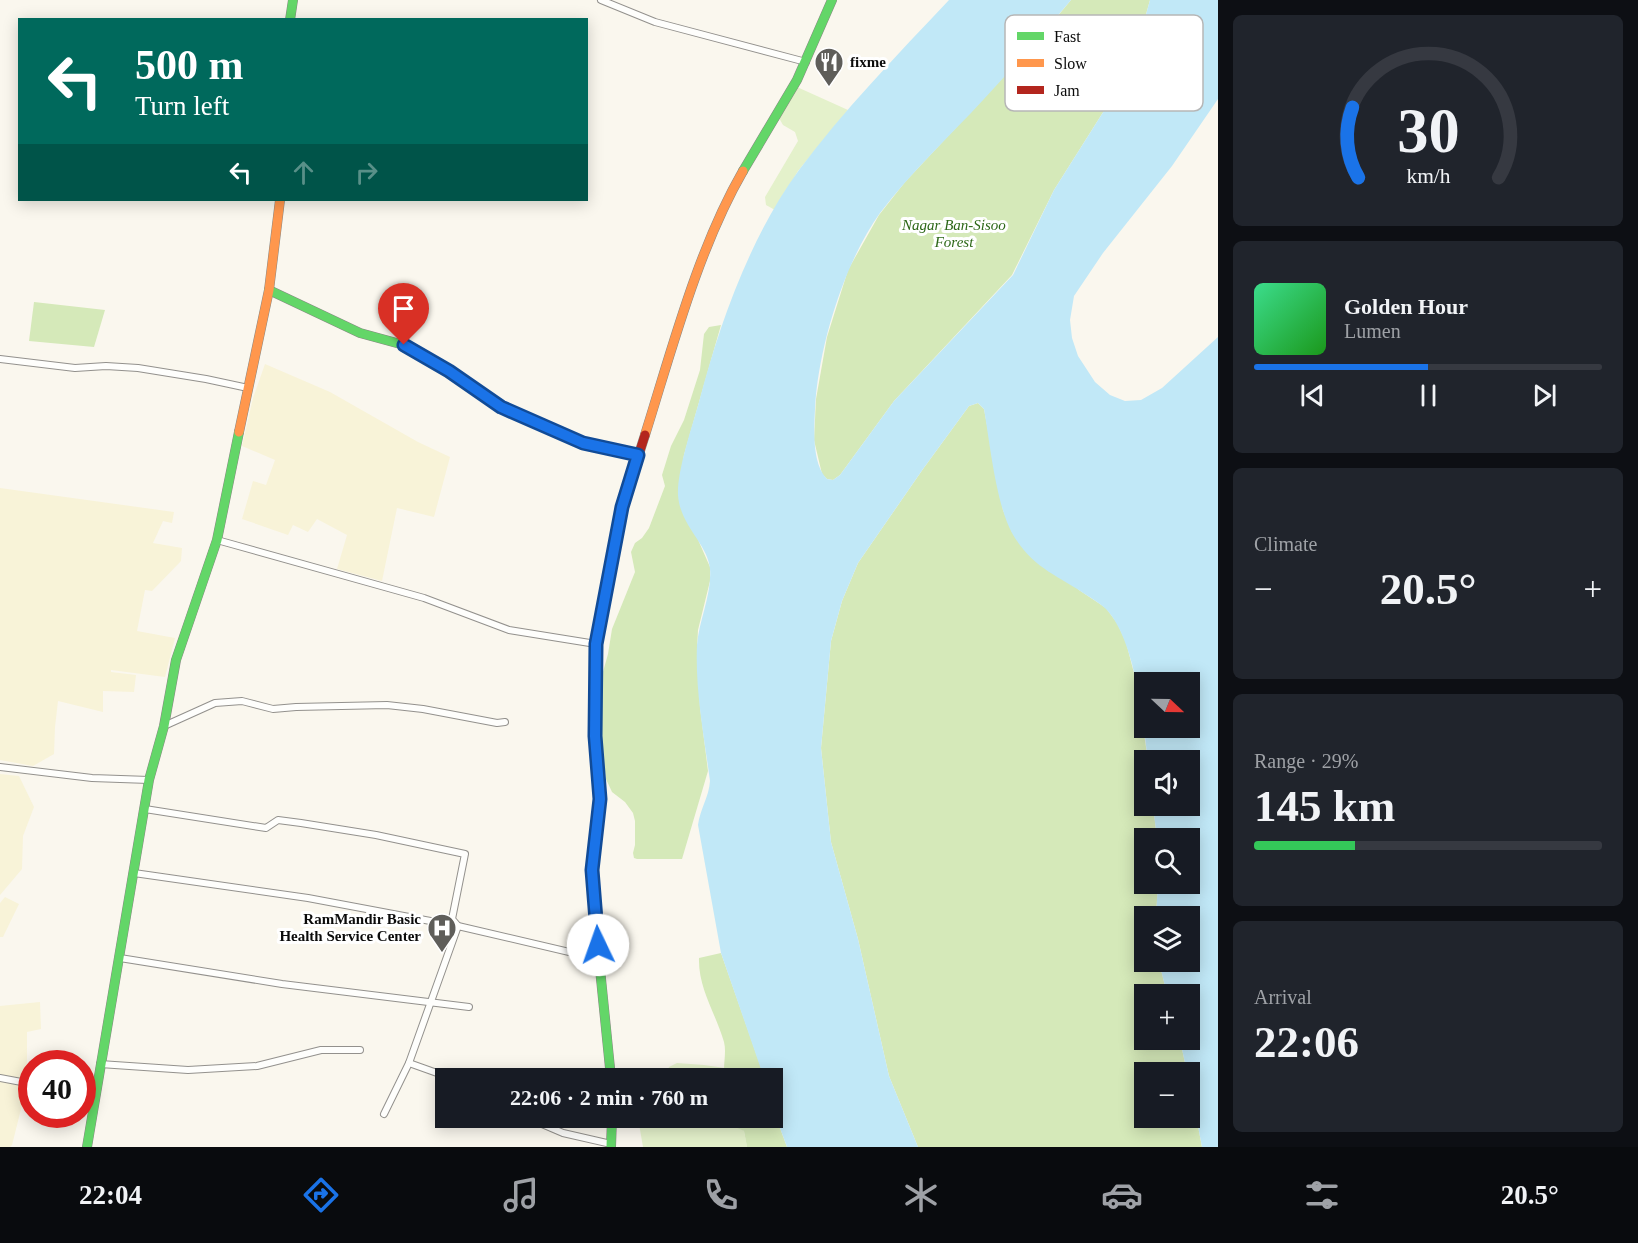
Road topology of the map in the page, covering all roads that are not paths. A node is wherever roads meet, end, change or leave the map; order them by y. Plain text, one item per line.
1 (293, 0) edge
2 (601, 0) edge
3 (832, 0) edge
4 (290, 18) edge
5 (806, 62) junction
6 (280, 201) edge
7 (269, 290) junction
8 (0, 359) edge
9 (248, 388) junction
10 (638, 455) junction
11 (217, 540) junction
12 (596, 644) junction
13 (505, 722) dead end
14 (164, 726) junction
15 (0, 767) edge
16 (149, 780) junction
17 (144, 809) junction
18 (134, 873) junction
19 (458, 926) junction
20 (120, 958) junction
21 (599, 959) junction
22 (431, 1002) junction
23 (469, 1007) dead end
24 (360, 1050) dead end
25 (100, 1064) junction
26 (409, 1064) junction
27 (610, 1068) edge
28 (435, 1073) edge
29 (0, 1078) edge
30 (18, 1081) edge
31 (96, 1089) edge
32 (384, 1114) dead end
33 (90, 1128) edge
34 (551, 1128) edge
35 (612, 1128) edge
36 (611, 1146) edge
37 (87, 1147) edge

1 - 4 street
2 - 5 street
3 - 5 street
5 - 10 street
6 - 7 street
7 - 9 street
7 - 10 street
8 - 9 street
9 - 11 street
10 - 12 street
11 - 12 street
11 - 14 street
12 - 21 street
13 - 14 street
14 - 16 street
15 - 16 street
16 - 17 street
17 - 18 street
17 - 19 street
18 - 19 street
18 - 20 street
19 - 21 street
19 - 22 street
20 - 22 street
20 - 25 street
21 - 27 street
22 - 23 street
22 - 26 street
24 - 25 street
25 - 31 street
26 - 28 street
26 - 32 street
29 - 30 street
33 - 37 street
34 - 36 street
35 - 36 street

